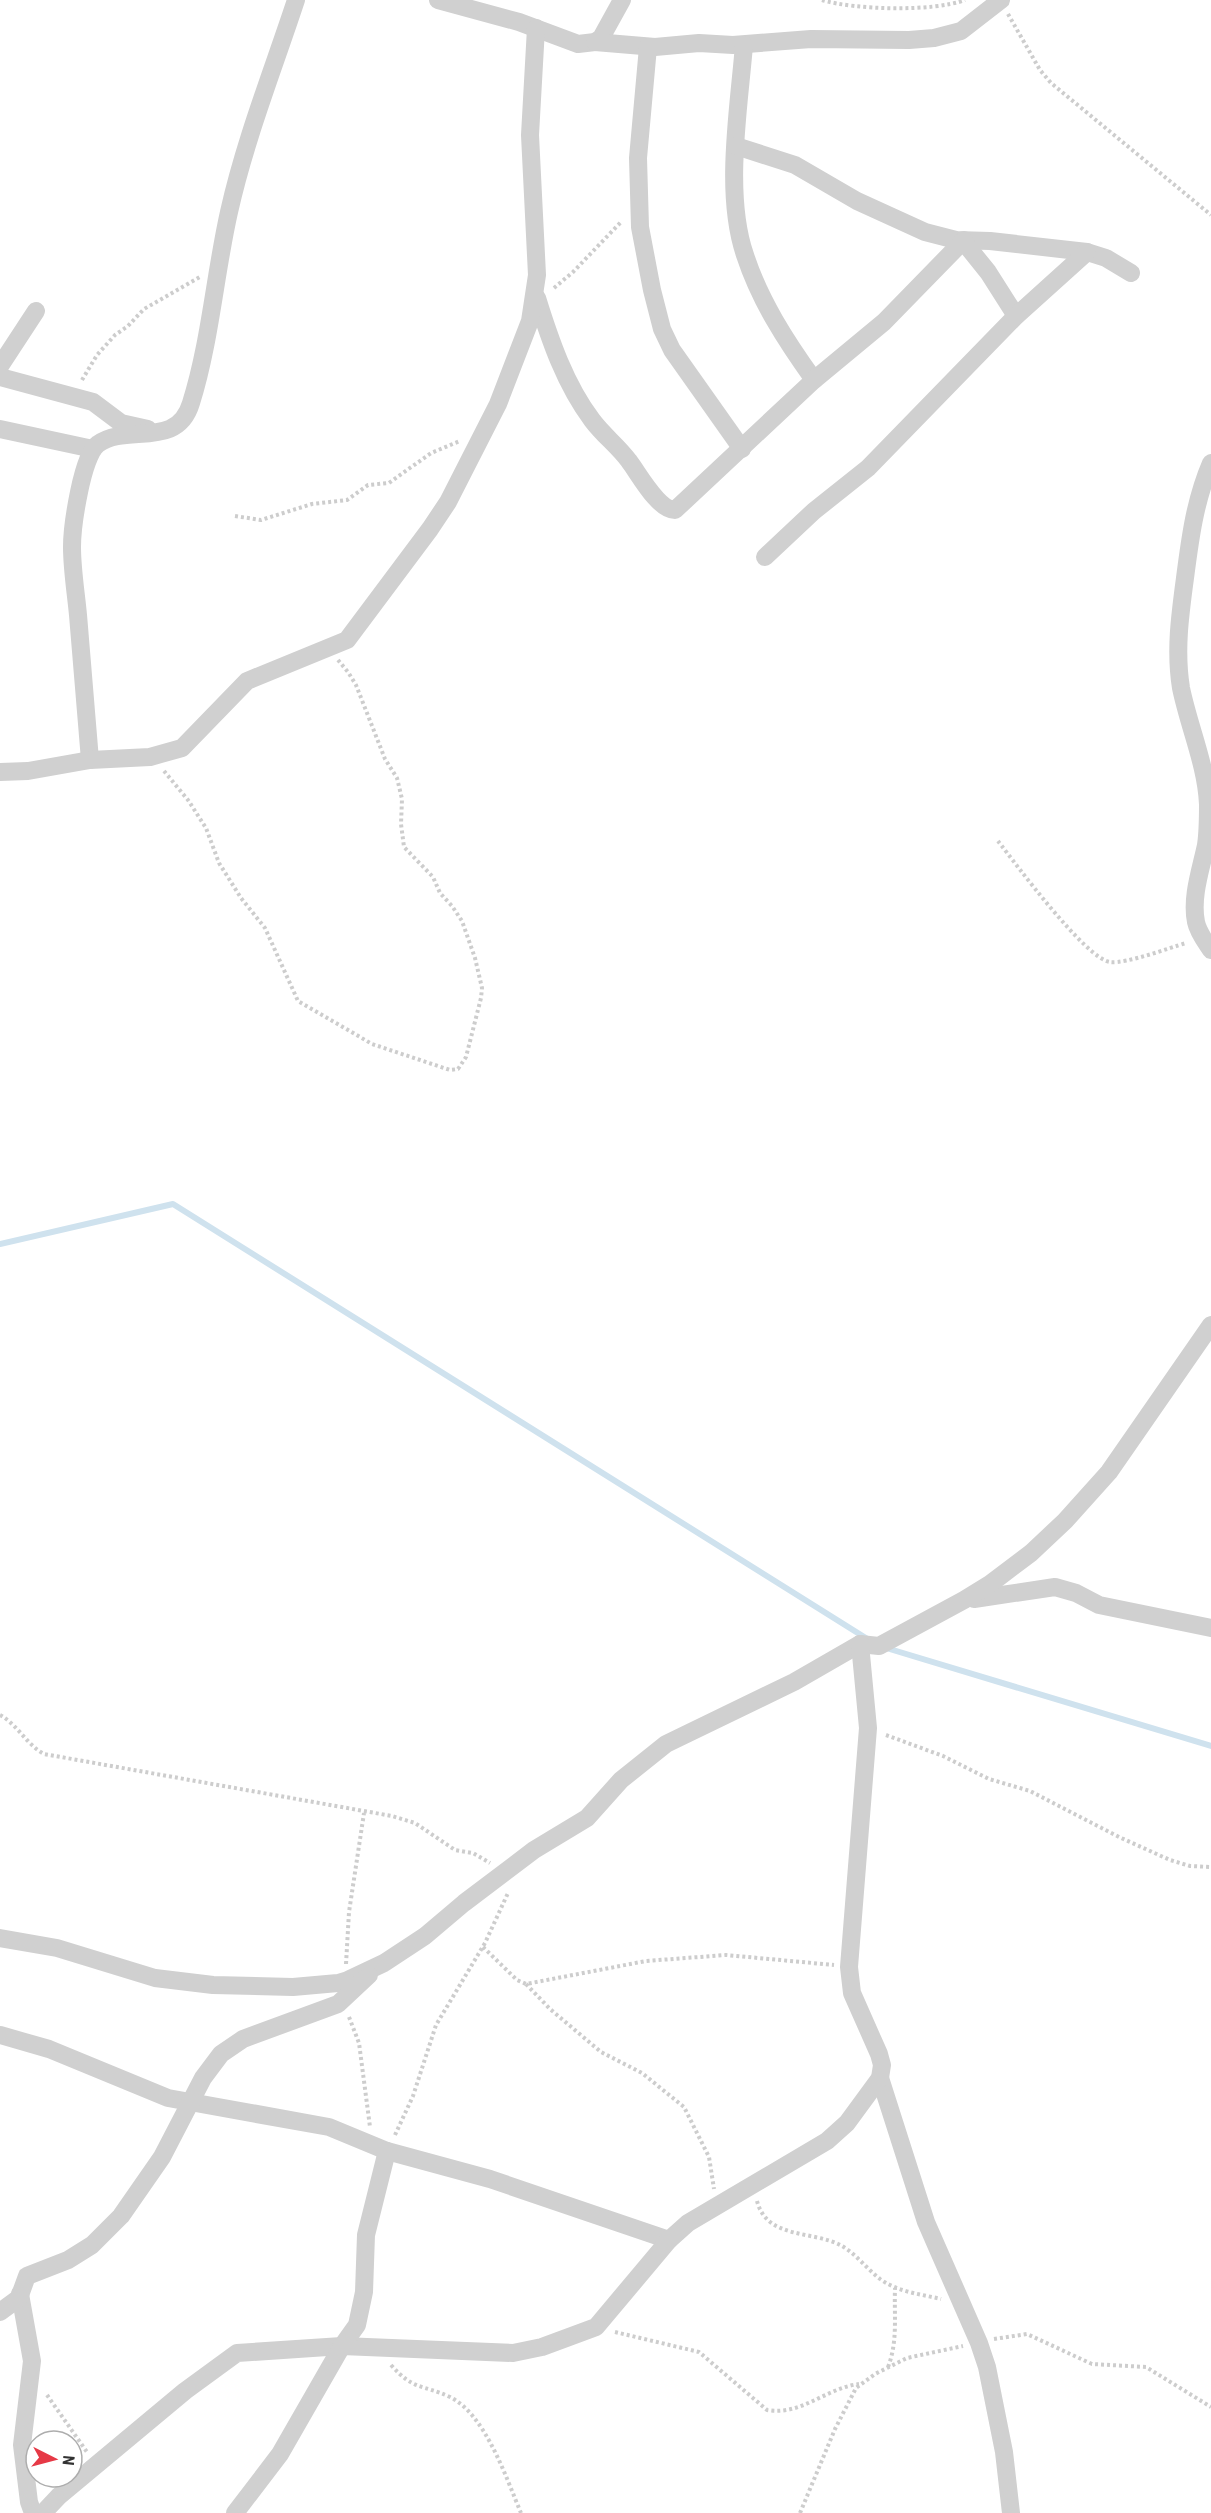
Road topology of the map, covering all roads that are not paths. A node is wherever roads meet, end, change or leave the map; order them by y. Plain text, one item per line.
1 (296, 0) edge
2 (438, 0) edge
3 (622, 0) edge
4 (1001, 0) edge
5 (536, 28) junction
6 (595, 42) junction
7 (744, 45) junction
8 (648, 46) junction
9 (736, 146) junction
10 (963, 241) junction
11 (1087, 252) junction
12 (1131, 273) dead end
13 (536, 297) junction
14 (36, 311) dead end
15 (1016, 316) junction
16 (0, 366) edge
17 (0, 377) edge
18 (814, 380) junction
19 (0, 429) edge
20 (162, 432) junction
21 (93, 449) junction
22 (742, 449) junction
23 (1211, 463) edge
24 (765, 557) dead end
25 (90, 760) junction
26 (0, 772) edge
27 (1207, 944) edge
28 (1211, 1325) edge
29 (964, 1600) junction
30 (1211, 1628) edge
31 (860, 1644) junction
32 (0, 1938) edge
33 (378, 1965) junction
34 (0, 2035) edge
35 (880, 2078) junction
36 (190, 2104) junction
37 (380, 2148) junction
38 (669, 2241) junction
39 (20, 2294) junction
40 (0, 2312) edge
41 (342, 2346) junction
42 (33, 2513) edge
43 (43, 2513) edge
44 (235, 2513) edge
45 (1011, 2513) edge

1 - 20 street
2 - 5 street
3 - 6 street
4 - 7 street
5 - 6 street
5 - 13 street
6 - 8 street
7 - 8 street
7 - 9 street
8 - 22 street
9 - 10 street
9 - 18 street
10 - 11 street
10 - 15 street
10 - 18 street
11 - 12 street
11 - 15 street
13 - 22 street
13 - 25 street
14 - 16 street
15 - 24 street
17 - 20 street
18 - 22 street
19 - 21 street
20 - 21 street
21 - 25 street
23 - 27 street
25 - 26 street
28 - 29 street
29 - 30 street
29 - 31 street
31 - 33 street
31 - 35 street
32 - 33 street
33 - 36 street
34 - 36 street
35 - 38 street
35 - 45 street
36 - 37 street
36 - 39 street
37 - 38 street
37 - 41 street
38 - 41 street
39 - 40 street
39 - 42 street
41 - 43 street
41 - 44 street

